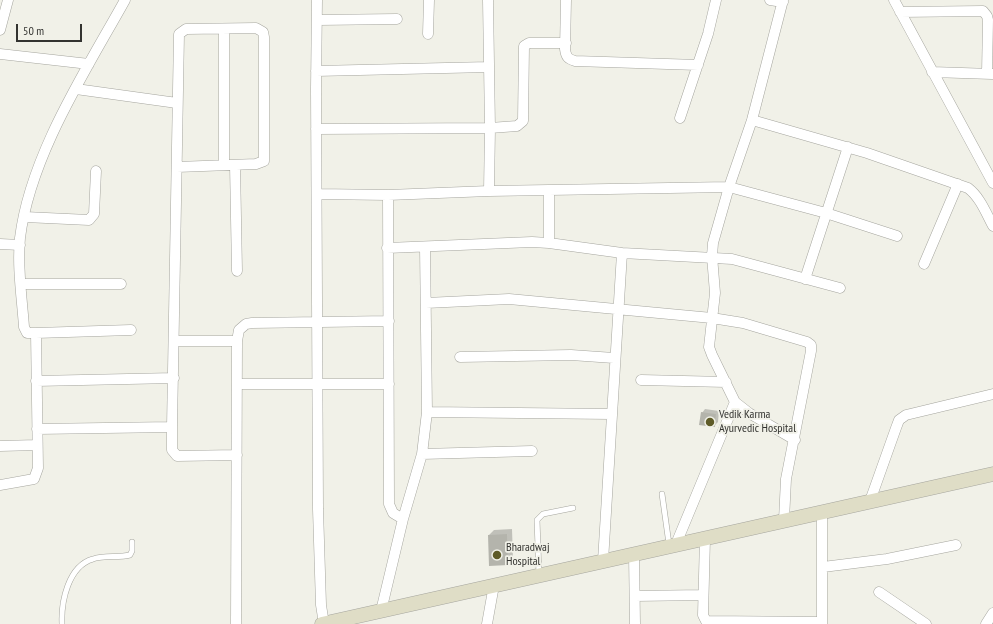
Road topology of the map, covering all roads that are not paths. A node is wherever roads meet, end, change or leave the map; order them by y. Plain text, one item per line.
1 (8, 0) edge
2 (125, 0) edge
3 (317, 0) edge
4 (429, 0) edge
5 (488, 0) edge
6 (566, 0) edge
7 (716, 0) edge
8 (770, 0) edge
9 (894, 0) edge
10 (783, 1) edge
11 (900, 12) junction
12 (397, 19) dead end
13 (318, 20) junction
14 (224, 29) junction
15 (0, 30) edge
16 (428, 34) dead end
17 (566, 43) junction
18 (0, 54) edge
19 (89, 64) junction
20 (698, 65) junction
21 (489, 67) junction
22 (316, 71) junction
23 (932, 72) junction
24 (990, 74) edge
25 (76, 89) junction
26 (177, 103) junction
27 (680, 118) dead end
28 (752, 120) junction
29 (490, 128) junction
30 (316, 129) junction
31 (848, 147) junction
32 (224, 165) junction
33 (236, 165) junction
34 (177, 167) junction
35 (96, 171) dead end
36 (993, 182) edge
37 (958, 184) junction
38 (729, 187) junction
39 (489, 191) junction
40 (548, 191) junction
41 (318, 194) junction
42 (388, 195) junction
43 (826, 213) junction
44 (25, 217) junction
45 (993, 226) edge
46 (897, 236) dead end
47 (548, 243) junction
48 (0, 244) edge
49 (20, 245) junction
50 (387, 248) junction
51 (424, 248) junction
52 (622, 253) junction
53 (712, 256) junction
54 (924, 264) dead end
55 (237, 270) dead end
56 (805, 279) junction
57 (21, 284) junction
58 (122, 284) dead end
59 (840, 288) dead end
60 (426, 302) junction
61 (618, 310) junction
62 (712, 318) junction
63 (318, 321) junction
64 (388, 321) junction
65 (131, 330) dead end
66 (36, 333) junction
67 (174, 340) junction
68 (237, 341) junction
69 (460, 357) dead end
70 (614, 358) junction
71 (174, 378) junction
72 (641, 380) dead end
73 (36, 381) junction
74 (726, 382) junction
75 (236, 384) junction
76 (318, 384) junction
77 (388, 384) junction
78 (993, 394) edge
79 (735, 402) junction
80 (428, 412) junction
81 (611, 414) junction
82 (172, 427) junction
83 (37, 429) junction
84 (795, 440) junction
85 (37, 445) junction
86 (0, 446) edge
87 (532, 451) dead end
88 (422, 454) junction
89 (237, 456) junction
90 (993, 474) edge
91 (0, 485) edge
92 (662, 494) dead end
93 (870, 501) junction
94 (573, 508) dead end
95 (822, 512) junction
96 (403, 519) junction
97 (784, 520) junction
98 (705, 538) junction
99 (132, 542) dead end
100 (673, 545) junction
101 (956, 545) dead end
102 (634, 554) junction
103 (603, 561) junction
104 (823, 568) junction
105 (539, 575) junction
106 (494, 585) junction
107 (879, 592) dead end
108 (703, 595) junction
109 (635, 596) junction
110 (382, 611) junction
111 (993, 613) edge
112 (822, 623) edge
113 (62, 624) edge
114 (236, 624) edge
115 (324, 624) edge
116 (487, 624) edge
117 (635, 624) edge
118 (926, 624) edge
119 (986, 624) edge

1 - 15 street
2 - 19 street
3 - 13 street
4 - 16 street
5 - 21 street
6 - 17 street
7 - 20 street
8 - 10 street
9 - 11 street
10 - 28 street
11 - 23 street
11 - 24 street
12 - 13 street
13 - 22 street
14 - 26 street
14 - 32 street
14 - 33 street
17 - 20 street
17 - 29 street
18 - 19 street
19 - 25 street
20 - 27 street
21 - 22 street
21 - 29 street
22 - 30 street
23 - 24 street
23 - 36 street
25 - 26 street
25 - 44 street
26 - 34 street
28 - 31 street
28 - 38 street
29 - 30 street
29 - 39 street
30 - 41 street
31 - 37 street
31 - 43 street
32 - 33 street
32 - 34 street
33 - 55 street
34 - 67 street
35 - 44 street
37 - 45 street
37 - 54 street
38 - 40 street
38 - 43 street
38 - 53 street
39 - 40 street
39 - 42 street
40 - 47 street
41 - 42 street
41 - 63 street
42 - 50 street
43 - 46 street
43 - 56 street
44 - 49 street
47 - 51 street
47 - 52 street
48 - 49 street
49 - 57 street
50 - 51 street
50 - 64 street
51 - 60 street
52 - 53 street
52 - 61 street
53 - 56 street
53 - 62 street
56 - 59 street
57 - 58 street
57 - 66 street
60 - 61 street
60 - 80 street
61 - 62 street
61 - 70 street
62 - 74 street
62 - 84 street
63 - 64 street
63 - 68 street
63 - 76 street
64 - 77 street
65 - 66 street
66 - 73 street
67 - 68 street
67 - 71 street
68 - 75 street
69 - 70 street
70 - 81 street
71 - 73 street
71 - 82 street
72 - 74 street
73 - 83 street
74 - 79 street
75 - 76 street
75 - 89 street
76 - 77 street
76 - 115 street
77 - 96 street
78 - 93 street
79 - 84 street
79 - 100 street
80 - 81 street
80 - 88 street
81 - 103 street
82 - 83 street
82 - 89 street
83 - 85 street
84 - 97 street
85 - 86 street
85 - 91 street
87 - 88 street
88 - 96 street
89 - 114 street
90 - 93 main road
92 - 100 lane
93 - 95 main road
94 - 105 lane
95 - 97 main road
95 - 104 street
96 - 110 street
97 - 98 main road
98 - 100 main road
98 - 108 street
99 - 113 lane
100 - 102 main road
101 - 104 street
102 - 103 main road
102 - 109 street
103 - 105 main road
104 - 112 street
105 - 106 main road
106 - 110 main road
106 - 116 street
107 - 118 street
108 - 109 street
108 - 112 street
109 - 117 street
110 - 115 main road
111 - 119 street

